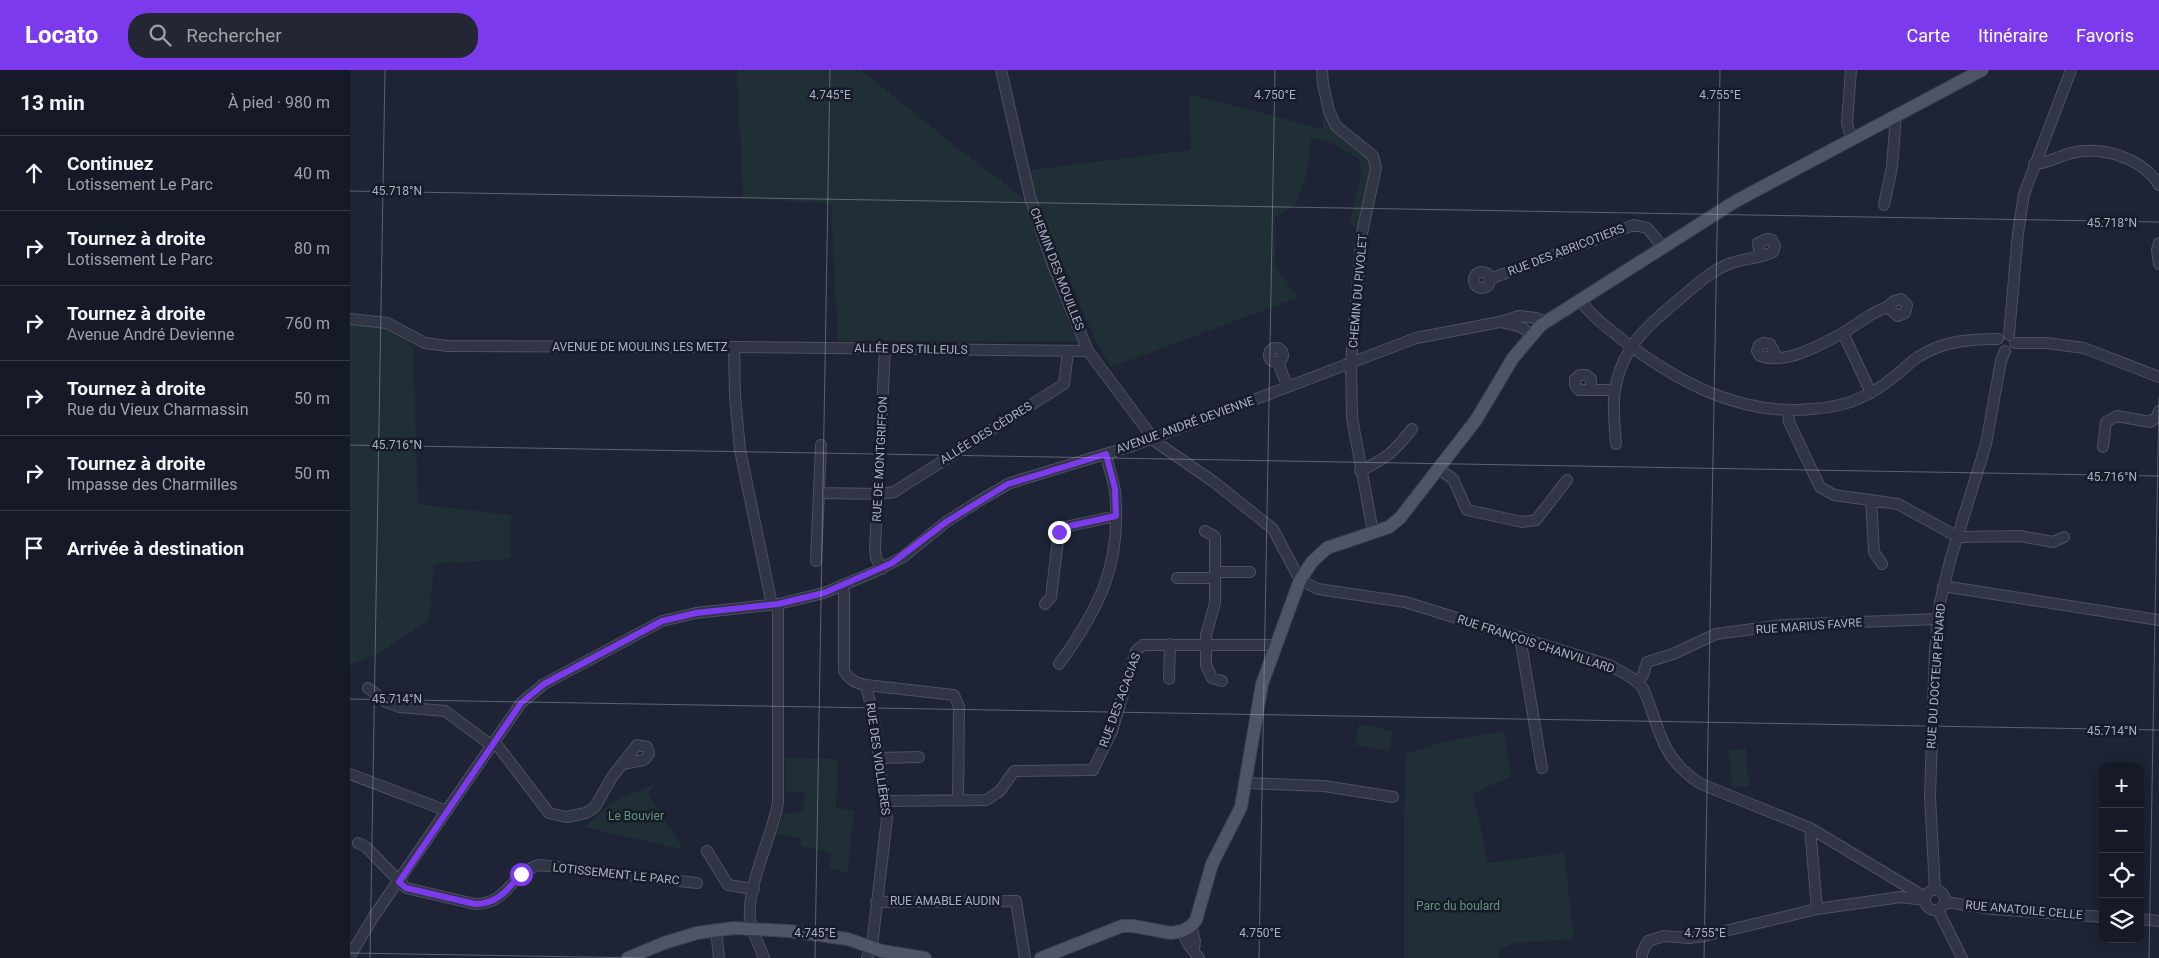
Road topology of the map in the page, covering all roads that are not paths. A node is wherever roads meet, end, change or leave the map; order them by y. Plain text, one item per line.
1 (1001, 70) edge
2 (1322, 70) edge
3 (1851, 70) edge
4 (1982, 70) edge
5 (2071, 70) edge
6 (1896, 115) junction
7 (1854, 137) junction
8 (2034, 164) junction
9 (2159, 185) edge
10 (1884, 205) dead end
11 (2159, 243) edge
12 (1664, 248) junction
13 (1760, 255) dead end
14 (2159, 264) edge
15 (1490, 279) dead end
16 (1580, 300) junction
17 (1887, 307) dead end
18 (350, 319) edge
19 (1500, 322) junction
20 (1545, 322) junction
21 (1843, 333) junction
22 (1531, 334) junction
23 (2012, 338) junction
24 (1998, 340) junction
25 (1632, 346) junction
26 (734, 347) junction
27 (885, 349) junction
28 (1088, 351) junction
29 (2005, 351) junction
30 (1068, 352) junction
31 (1777, 357) dead end
32 (1278, 362) dead end
33 (1351, 362) junction
34 (2159, 377) edge
35 (1287, 386) junction
36 (1591, 389) dead end
37 (1615, 390) junction
38 (1871, 393) junction
39 (2159, 411) edge
40 (1788, 412) junction
41 (1412, 429) dead end
42 (1152, 438) junction
43 (1616, 444) dead end
44 (821, 445) dead end
45 (2103, 447) dead end
46 (1106, 454) junction
47 (1439, 468) junction
48 (1360, 471) junction
49 (1567, 480) dead end
50 (820, 493) junction
51 (878, 494) junction
52 (1871, 500) junction
53 (1116, 516) junction
54 (1205, 531) dead end
55 (1373, 532) junction
56 (1958, 537) junction
57 (2064, 537) dead end
58 (816, 561) dead end
59 (1882, 564) dead end
60 (882, 569) junction
61 (1250, 572) dead end
62 (1215, 575) junction
63 (1177, 578) dead end
64 (1300, 580) junction
65 (841, 586) junction
66 (1943, 586) junction
67 (1045, 604) dead end
68 (775, 605) junction
69 (1938, 619) junction
70 (2159, 620) edge
71 (1520, 638) junction
72 (1170, 644) junction
73 (1206, 644) junction
74 (1275, 645) junction
75 (1059, 664) dead end
76 (1169, 679) dead end
77 (1222, 680) dead end
78 (1638, 682) junction
79 (866, 685) junction
80 (368, 688) dead end
81 (492, 743) junction
82 (919, 757) dead end
83 (879, 758) junction
84 (622, 764) dead end
85 (1542, 768) dead end
86 (350, 774) edge
87 (1246, 783) junction
88 (1392, 797) dead end
89 (886, 801) junction
90 (958, 801) junction
91 (447, 811) junction
92 (1810, 828) junction
93 (358, 843) dead end
94 (707, 851) dead end
95 (399, 882) junction
96 (697, 883) dead end
97 (754, 888) junction
98 (1935, 890) junction
99 (1925, 898) junction
100 (876, 902) junction
101 (1941, 906) junction
102 (1817, 909) junction
103 (2099, 917) edge
104 (2144, 919) edge
105 (2159, 921) edge
106 (716, 929) junction
107 (753, 929) junction
108 (1186, 929) junction
109 (869, 952) edge
110 (1196, 954) edge
111 (350, 956) edge
112 (628, 958) edge
113 (719, 958) edge
114 (764, 958) edge
115 (925, 958) edge
116 (1025, 958) edge
117 (1041, 958) edge
118 (1642, 958) edge
119 (1962, 958) edge

1 - 28 street, CHEMIN DES MOUILLES
2 - 33 street, CHEMIN DU PIVOLET
3 - 7 street
4 - 6 main road
5 - 8 street
6 - 7 main road
6 - 10 street
7 - 12 main road
8 - 9 street
8 - 23 street
11 - 14 street
12 - 15 street, RUE DES ABRICOTIERS
12 - 16 main road
13 - 25 street
16 - 20 main road
16 - 25 street
17 - 21 street
18 - 26 street, AVENUE DE MOULINS LES METZ
19 - 20 street, AVENUE ANDRÉ DEVIENNE
19 - 22 street, AVENUE ANDRÉ DEVIENNE
19 - 33 street, AVENUE ANDRÉ DEVIENNE
20 - 22 main road
21 - 31 street
21 - 38 street
22 - 47 main road
23 - 24 street
23 - 29 street
23 - 34 street
24 - 29 street
24 - 38 street
25 - 37 street
25 - 40 street
26 - 27 street, ALLÉE DES TILLEULS
26 - 68 street, AVENUE DE MOULINS LES METZ
27 - 30 street, ALLÉE DES TILLEULS
27 - 51 street, RUE DE MONTGRIFFON
28 - 30 street, ALLÉE DES TILLEULS
28 - 42 street, CHEMIN DES MOUILLES
29 - 56 street, RUE DU DOCTEUR PÉNARD
30 - 51 street, ALLÉE DES CÈDRES
32 - 35 street
33 - 35 street, AVENUE ANDRÉ DEVIENNE
33 - 48 street, CHEMIN DU PIVOLET
35 - 42 street, AVENUE ANDRÉ DEVIENNE
36 - 37 street
37 - 43 street
38 - 40 street
39 - 45 street
40 - 52 street
41 - 48 street
42 - 46 street, AVENUE ANDRÉ DEVIENNE
42 - 64 street, CHEMIN DES MOUILLES
44 - 50 street
46 - 53 street
46 - 60 street, AVENUE ANDRÉ DEVIENNE
47 - 49 street
47 - 55 main road
48 - 55 street, CHEMIN DU PIVOLET
50 - 51 street
50 - 58 street
51 - 60 street, RUE DE MONTGRIFFON
52 - 56 street
52 - 59 street
53 - 67 street
53 - 75 street
54 - 62 street
55 - 64 main road
56 - 57 street
56 - 66 street, RUE DU DOCTEUR PÉNARD
60 - 65 street, AVENUE ANDRÉ DEVIENNE
61 - 62 street
62 - 63 street
62 - 73 street
64 - 71 street, RUE FRANÇOIS CHANVILLARD
64 - 74 main road
65 - 68 street, AVENUE ANDRÉ DEVIENNE
65 - 79 street, RUE DES VIOLLIÈRES
66 - 69 street, RUE DU DOCTEUR PÉNARD
66 - 70 street
68 - 81 street, AVENUE ANDRÉ DEVIENNE
68 - 97 street, AVENUE DE MOULINS LES METZ
69 - 78 street, RUE MARIUS FAVRE
69 - 98 street, RUE DU DOCTEUR PÉNARD
71 - 78 street, RUE FRANÇOIS CHANVILLARD
71 - 85 street
72 - 73 street, RUE DES ACACIAS
72 - 76 street
72 - 90 street, RUE DES ACACIAS
73 - 74 street, RUE DES ACACIAS
73 - 77 street
74 - 87 main road
78 - 92 street, RUE FRANÇOIS CHANVILLARD
79 - 83 street, RUE DES VIOLLIÈRES
79 - 90 street
80 - 81 street
81 - 84 street
81 - 91 street, AVENUE ANDRÉ DEVIENNE
82 - 83 street
83 - 89 street, RUE DES VIOLLIÈRES
86 - 91 street
87 - 88 street
87 - 108 main road
89 - 90 street, RUE DES ACACIAS
89 - 100 street, RUE DES VIOLLIÈRES
91 - 95 street, AVENUE ANDRÉ DEVIENNE
92 - 99 street, RUE FRANÇOIS CHANVILLARD
92 - 102 street
93 - 95 street, LOTISSEMENT LE PARC
94 - 97 street
95 - 96 street, LOTISSEMENT LE PARC
95 - 111 street, AVENUE ANDRÉ DEVIENNE
97 - 107 street, AVENUE DE MOULINS LES METZ
98 - 99 street
98 - 101 street
99 - 101 street
99 - 102 street
100 - 109 street, RUE DES VIOLLIÈRES
100 - 116 street, RUE AMABLE AUDIN
101 - 103 street, RUE ANATOILE CELLE
101 - 119 street
102 - 118 street
104 - 105 street
106 - 107 main road
106 - 112 main road
106 - 113 street
107 - 109 main road
107 - 114 street, AVENUE DE MOULINS LES METZ
108 - 110 street
108 - 117 main road
109 - 115 main road

